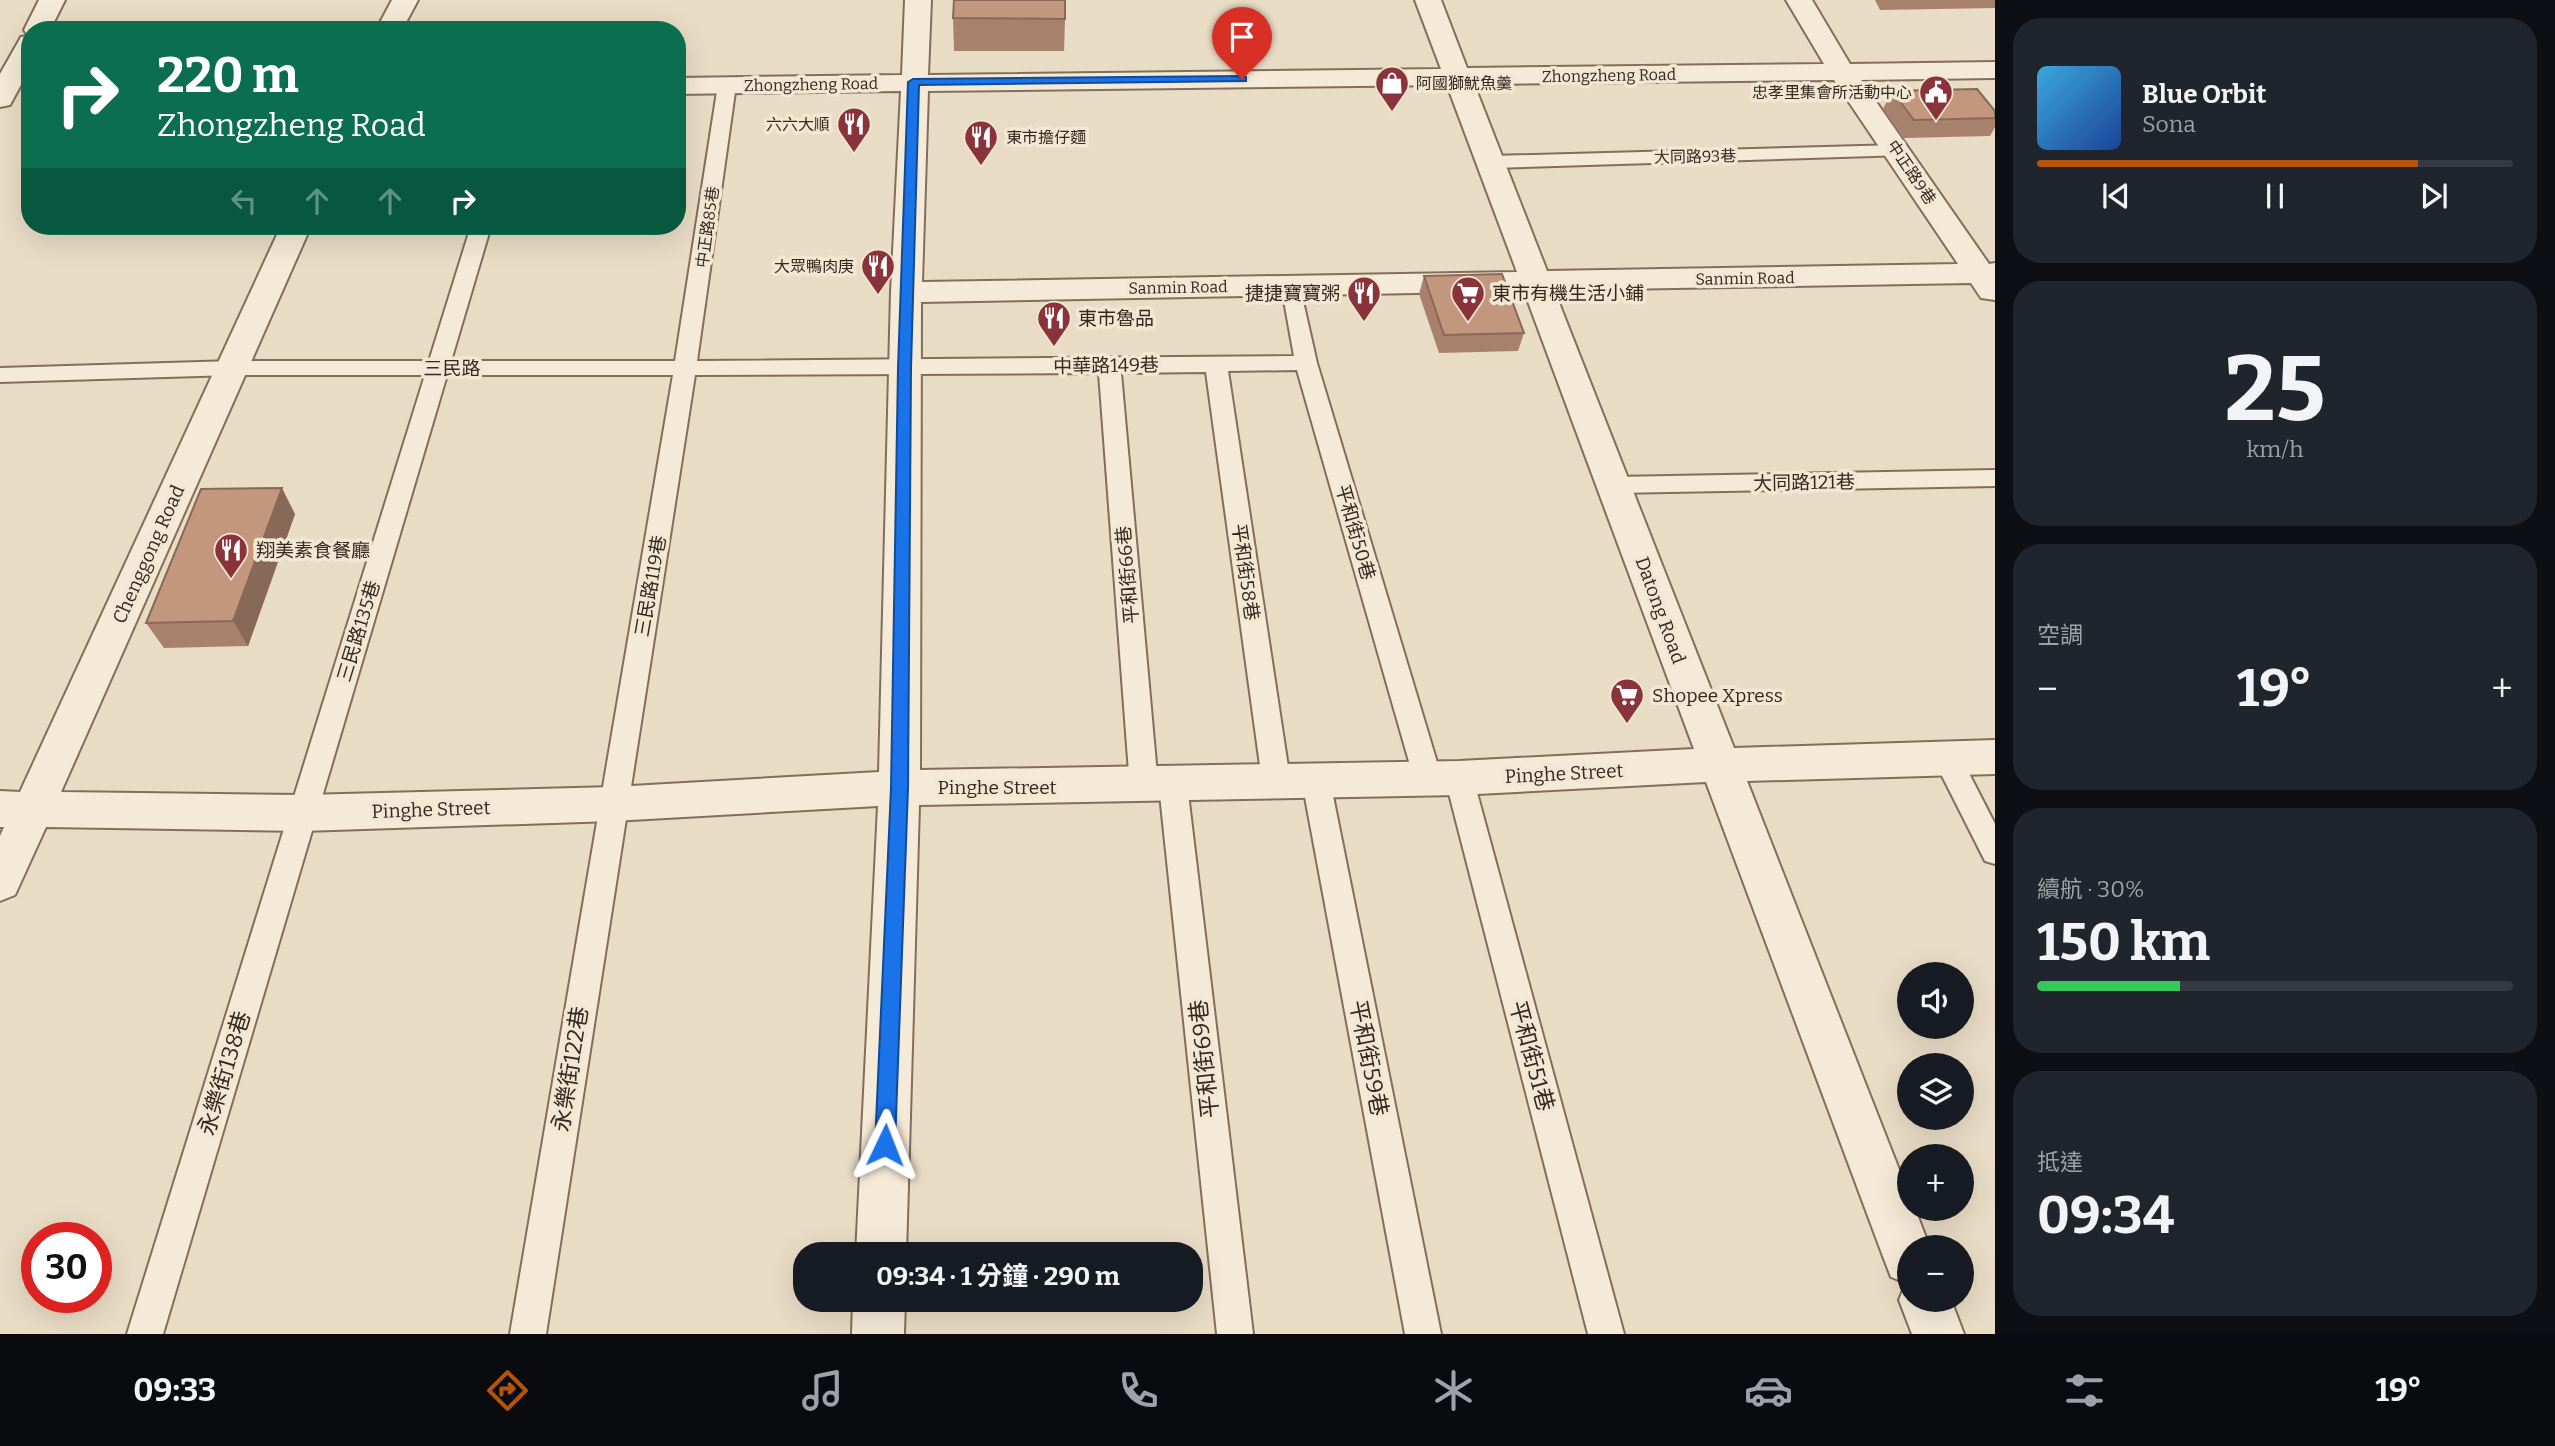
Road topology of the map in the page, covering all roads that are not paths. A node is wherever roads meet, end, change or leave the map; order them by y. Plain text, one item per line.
1 (52, 0) edge
2 (405, 0) edge
3 (918, 0) edge
4 (1428, 0) edge
5 (1799, 0) edge
6 (42, 21) edge
7 (394, 21) edge
8 (21, 60) edge
9 (1995, 70) edge
10 (1842, 72) junction
11 (1458, 77) junction
12 (913, 82) junction
13 (727, 85) junction
14 (686, 86) edge
15 (21, 96) edge
16 (1, 97) edge
17 (1898, 151) junction
18 (1492, 162) junction
19 (292, 235) edge
20 (478, 235) edge
21 (1534, 281) junction
22 (1990, 281) edge
23 (1292, 284) junction
24 (906, 292) junction
25 (1306, 363) junction
26 (1216, 364) junction
27 (1110, 365) junction
28 (233, 368) junction
29 (438, 368) junction
30 (687, 368) junction
31 (905, 368) junction
32 (0, 374) edge
33 (1995, 478) edge
34 (1614, 485) junction
35 (1995, 757) edge
36 (1947, 758) junction
37 (1718, 765) junction
38 (1443, 778) junction
39 (1276, 780) junction
40 (1316, 781) junction
41 (1159, 785) junction
42 (900, 788) junction
43 (612, 804) junction
44 (16, 809) edge
45 (303, 813) junction
46 (1995, 852) edge
47 (0, 882) edge
48 (1900, 1235) edge
49 (882, 1242) edge
50 (879, 1312) edge
51 (1930, 1312) edge
52 (145, 1334) edge
53 (528, 1334) edge
54 (878, 1334) edge
55 (1235, 1334) edge
56 (1423, 1334) edge
57 (1606, 1334) edge
58 (1938, 1334) edge

1 - 6 street
2 - 7 street
3 - 12 street
4 - 11 street, Datong Road
5 - 10 street, 中正路9巷
8 - 16 street
9 - 10 street, Zhongzheng Road
10 - 11 street, Zhongzheng Road
10 - 17 street, 中正路9巷
11 - 12 street, Zhongzheng Road
11 - 18 street, Datong Road
12 - 13 street, Zhongzheng Road
12 - 24 street
13 - 14 street, Zhongzheng Road
13 - 30 lane, 中正路85巷
15 - 16 street
17 - 18 lane, 大同路93巷
17 - 22 street, 中正路9巷
18 - 21 street, Datong Road
19 - 28 street, Chenggong Road
20 - 29 lane, 三民路135巷
21 - 22 street, Sanmin Road
21 - 23 street, Sanmin Road
21 - 34 street, Datong Road
23 - 24 street, Sanmin Road
23 - 25 lane, 平和街50巷
24 - 31 street
25 - 26 lane, 中華路149巷
25 - 38 lane, 平和街50巷
26 - 27 lane, 中華路149巷
26 - 39 lane, 平和街58巷
27 - 31 lane, 中華路149巷
27 - 41 lane, 平和街66巷
28 - 29 lane, 三民路
28 - 32 lane, 三民路
28 - 44 street, Chenggong Road
29 - 30 lane, 三民路
29 - 45 lane, 三民路135巷
30 - 31 lane, 三民路
30 - 43 lane, 三民路119巷
31 - 42 street
33 - 34 lane, 大同路121巷
34 - 37 street, Datong Road
35 - 36 street, Pinghe Street
36 - 37 street, Pinghe Street
36 - 46 lane
37 - 38 street, Pinghe Street
37 - 48 street, Datong Road
38 - 40 street, Pinghe Street
38 - 57 lane, 平和街51巷
39 - 40 street, Pinghe Street
39 - 41 street, Pinghe Street
40 - 56 lane, 平和街59巷
41 - 42 street, Pinghe Street
41 - 55 lane, 平和街69巷
42 - 43 street, Pinghe Street
42 - 49 street
43 - 45 street, Pinghe Street
43 - 53 lane, 永樂街122巷
44 - 45 street, Pinghe Street
44 - 47 street, Chenggong Road
45 - 52 lane, 永樂街138巷
50 - 54 street
51 - 58 street

